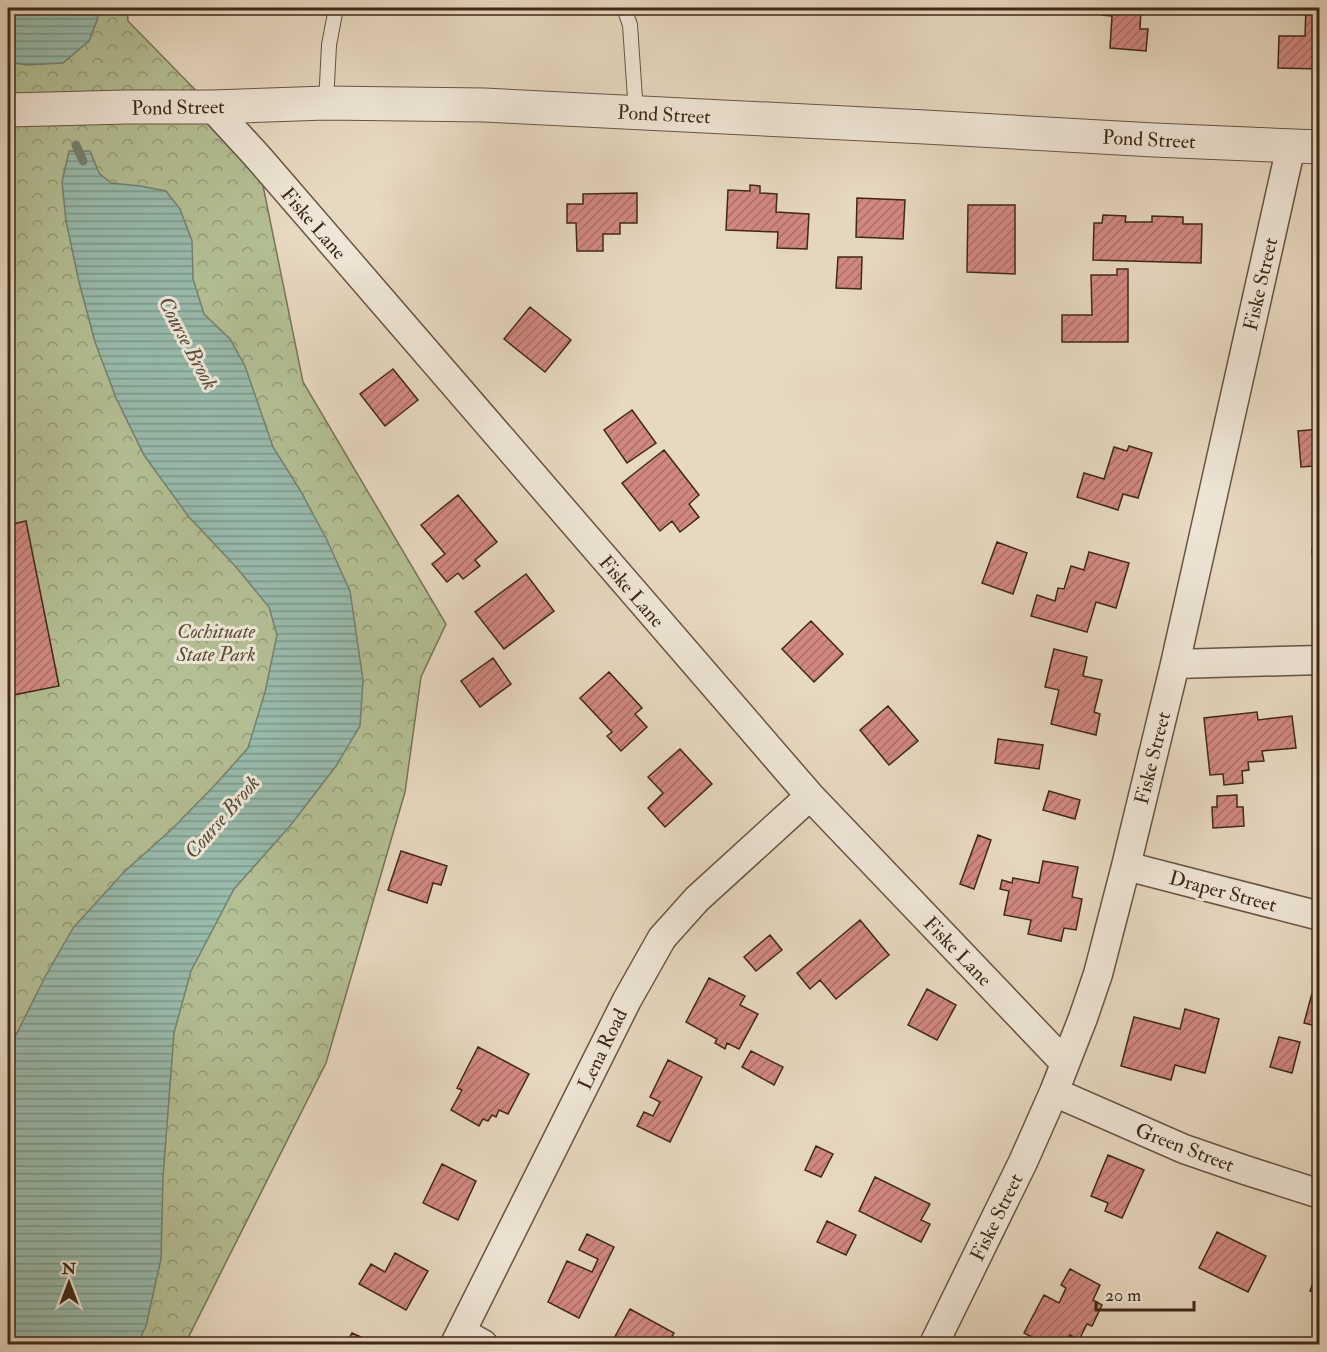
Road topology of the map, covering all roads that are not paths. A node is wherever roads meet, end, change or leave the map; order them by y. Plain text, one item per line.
1 (336, 8) edge
2 (624, 8) edge
3 (326, 103) junction
4 (212, 107) junction
5 (8, 111) edge
6 (636, 113) junction
7 (1305, 146) edge
8 (1320, 660) edge
9 (1174, 664) junction
10 (810, 796) junction
11 (1126, 866) junction
12 (1320, 916) edge
13 (1065, 1063) junction
14 (1054, 1092) junction
15 (1320, 1194) edge
16 (466, 1340) edge
17 (934, 1344) edge

1 - 3 lane
2 - 6 lane
3 - 4 street, Pond Street
3 - 6 street, Pond Street
4 - 5 street, Pond Street
4 - 10 street, Fiske Lane
6 - 7 street, Pond Street
7 - 9 street, Fiske Street
8 - 9 street
9 - 11 street, Fiske Street
10 - 13 street, Fiske Lane
10 - 16 street, Lena Road
11 - 12 street, Draper Street
11 - 13 street, Fiske Street
13 - 14 street, Fiske Street
14 - 15 street, Green Street
14 - 17 street, Fiske Street

